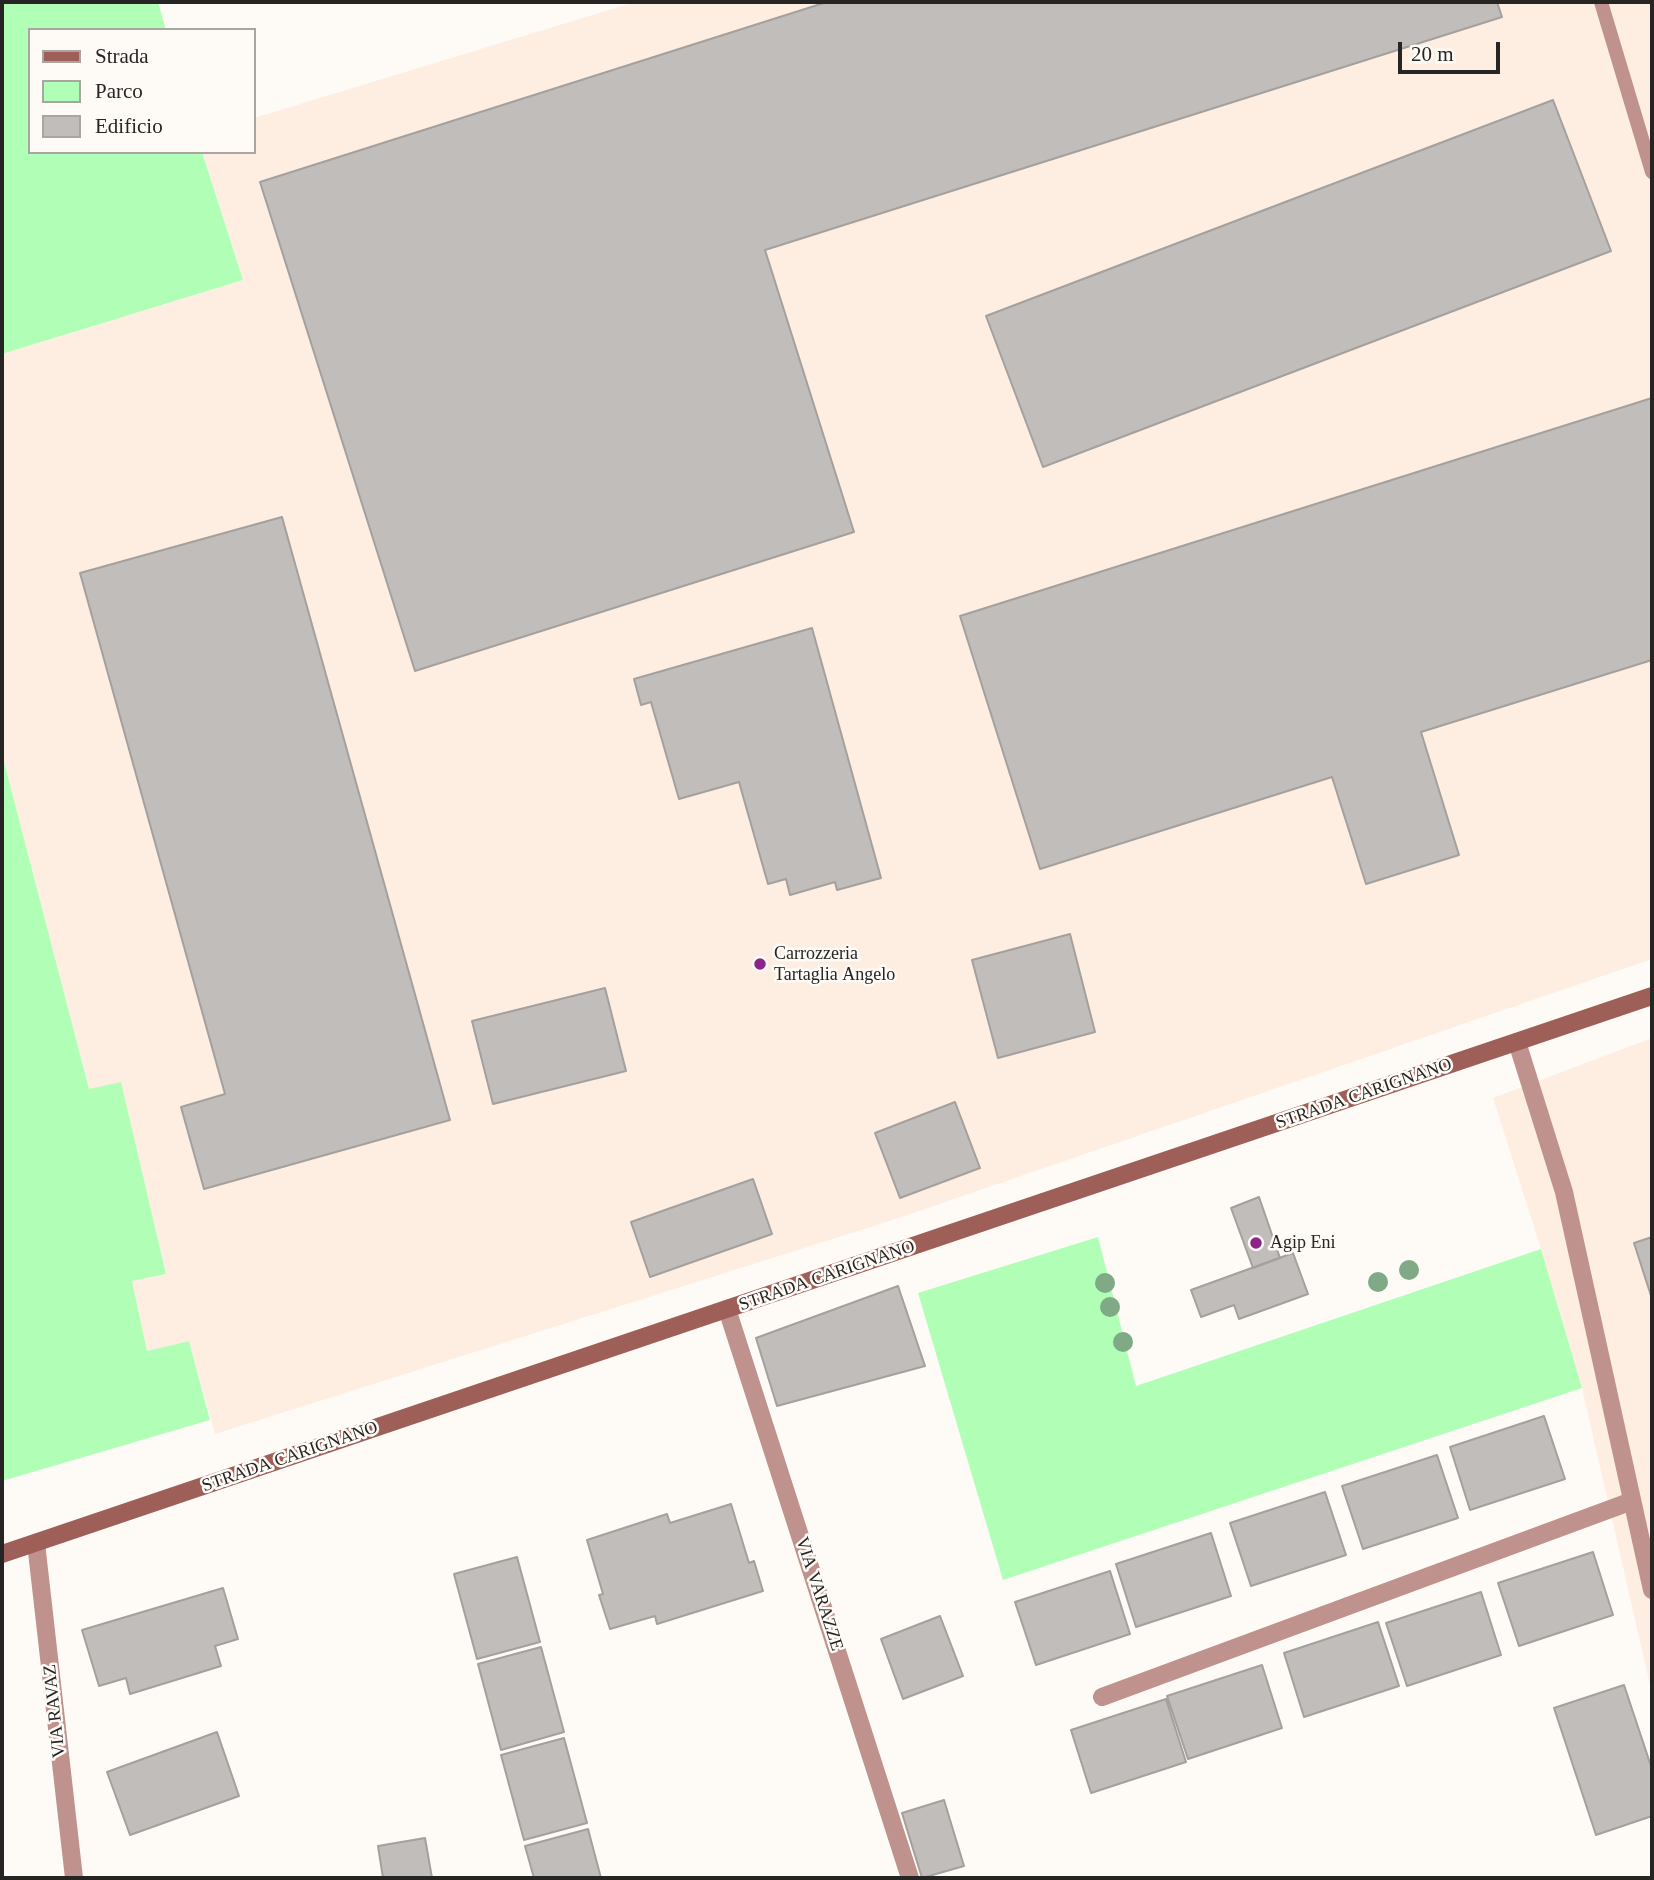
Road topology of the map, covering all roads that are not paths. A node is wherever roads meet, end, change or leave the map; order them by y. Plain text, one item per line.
1 (1601, 2) edge
2 (1652, 172) edge
3 (1652, 996) edge
4 (1517, 1042) junction
5 (727, 1309) junction
6 (1632, 1501) junction
7 (36, 1543) junction
8 (2, 1554) edge
9 (1652, 1590) edge
10 (1102, 1697) dead end
11 (74, 1878) edge
12 (910, 1878) edge

1 - 2 lane
3 - 4 street, STRADA CARIGNANO
4 - 5 street, STRADA CARIGNANO
4 - 6 street
5 - 7 street, STRADA CARIGNANO
5 - 12 street, VIA VARAZZE
6 - 9 street
6 - 10 street
7 - 8 street, STRADA CARIGNANO
7 - 11 street, VIA RAVAZ

